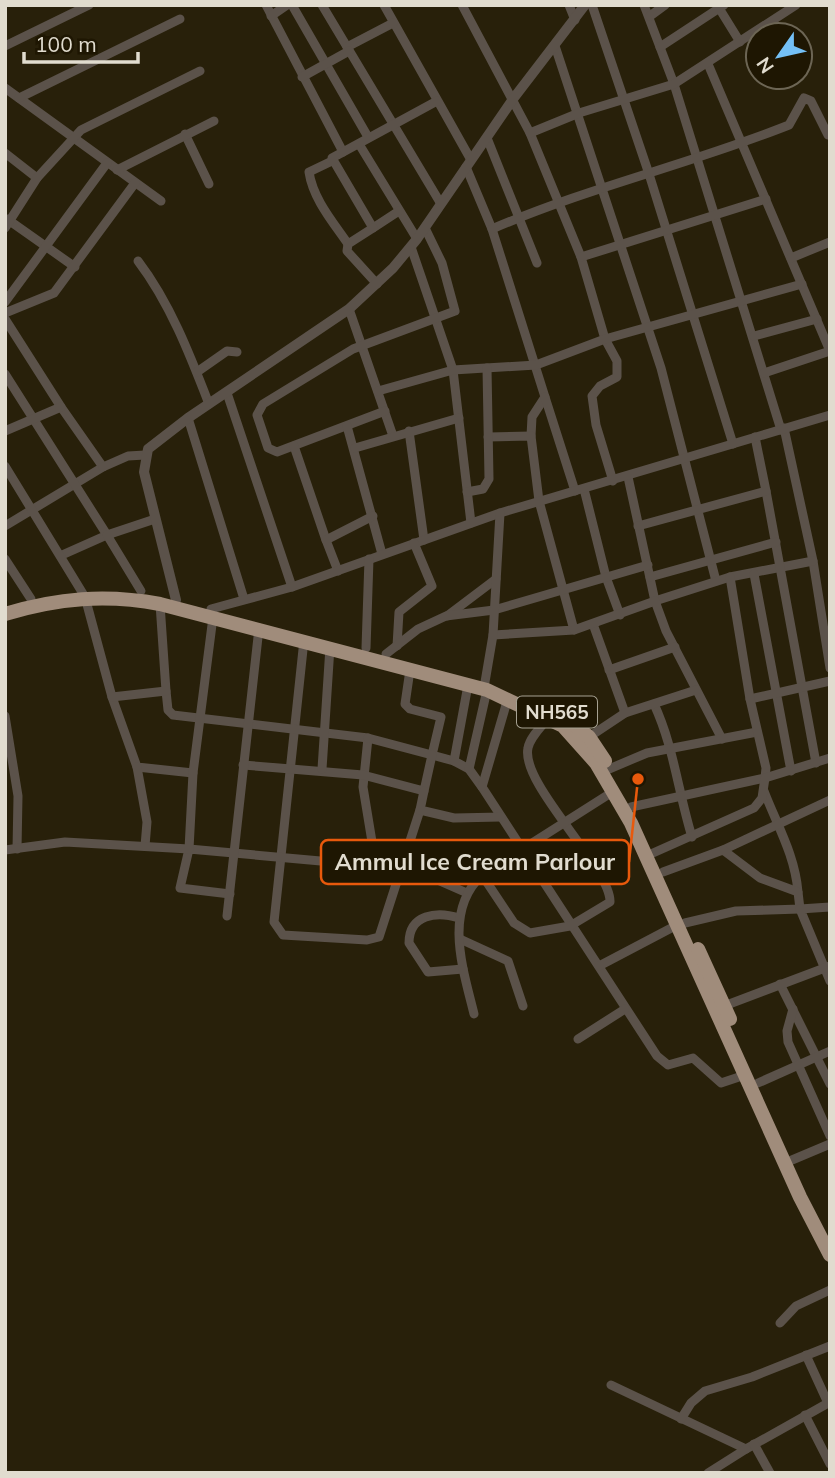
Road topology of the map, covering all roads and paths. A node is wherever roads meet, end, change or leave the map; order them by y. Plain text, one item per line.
1 (89, 5) edge
2 (266, 5) edge
3 (289, 5) edge
4 (322, 5) edge
5 (384, 5) edge
6 (569, 5) edge
7 (585, 5) edge
8 (592, 5) edge
9 (644, 5) edge
10 (665, 5) edge
11 (796, 5) edge
12 (465, 7) edge
13 (722, 7) edge
14 (271, 16) junction
15 (650, 16) junction
16 (180, 19) dead end
17 (575, 20) junction
18 (393, 23) junction
19 (740, 42) junction
20 (5, 46) edge
21 (555, 46) junction
22 (660, 47) junction
23 (348, 49) junction
24 (324, 64) junction
25 (708, 64) junction
26 (200, 71) dead end
27 (302, 77) junction
28 (674, 84) junction
29 (5, 88) edge
30 (19, 98) junction
31 (513, 99) junction
32 (625, 100) junction
33 (437, 101) junction
34 (579, 113) junction
35 (214, 121) dead end
36 (391, 125) junction
37 (530, 133) junction
38 (185, 134) junction
39 (828, 135) edge
40 (73, 137) junction
41 (368, 137) junction
42 (487, 138) junction
43 (359, 144) junction
44 (743, 144) junction
45 (343, 152) junction
46 (5, 153) edge
47 (697, 158) junction
48 (332, 161) junction
49 (107, 163) junction
50 (469, 164) junction
51 (117, 170) junction
52 (649, 174) junction
53 (37, 178) junction
54 (135, 183) junction
55 (209, 184) dead end
56 (602, 187) junction
57 (766, 199) junction
58 (161, 201) dead end
59 (440, 204) junction
60 (558, 204) junction
61 (399, 211) junction
62 (715, 214) junction
63 (519, 218) junction
64 (7, 222) edge
65 (373, 228) junction
66 (425, 228) junction
67 (492, 229) junction
68 (665, 230) junction
69 (830, 242) edge
70 (414, 243) junction
71 (348, 244) junction
72 (620, 245) junction
73 (46, 247) junction
74 (581, 257) junction
75 (791, 258) junction
76 (138, 261) dead end
77 (537, 263) dead end
78 (75, 267) junction
79 (377, 284) junction
80 (802, 284) junction
81 (743, 299) junction
82 (5, 302) edge
83 (349, 309) junction
84 (5, 313) edge
85 (693, 313) junction
86 (5, 319) edge
87 (817, 319) junction
88 (437, 320) junction
89 (645, 328) junction
90 (754, 336) junction
91 (605, 339) junction
92 (362, 345) junction
93 (830, 351) edge
94 (237, 352) dead end
95 (536, 365) junction
96 (487, 368) junction
97 (453, 370) junction
98 (197, 372) junction
99 (764, 373) junction
100 (5, 374) edge
101 (378, 391) junction
102 (227, 393) junction
103 (545, 397) junction
104 (209, 404) junction
105 (61, 407) junction
106 (385, 411) junction
107 (830, 415) edge
108 (33, 418) junction
109 (188, 418) junction
110 (460, 418) junction
111 (347, 426) junction
112 (783, 429) junction
113 (5, 431) edge
114 (409, 432) junction
115 (393, 436) junction
116 (531, 436) junction
117 (488, 437) junction
118 (755, 437) junction
119 (733, 444) junction
120 (294, 446) junction
121 (355, 449) junction
122 (145, 455) junction
123 (685, 459) junction
124 (5, 466) edge
125 (103, 467) junction
126 (628, 477) junction
127 (613, 481) junction
128 (76, 484) junction
129 (580, 490) junction
130 (766, 491) junction
131 (467, 492) junction
132 (539, 501) junction
133 (33, 508) junction
134 (695, 511) junction
135 (500, 513) junction
136 (373, 516) junction
137 (155, 519) junction
138 (471, 523) junction
139 (5, 526) edge
140 (638, 526) junction
141 (107, 535) junction
142 (326, 540) junction
143 (419, 542) junction
144 (776, 542) junction
145 (383, 554) junction
146 (62, 555) junction
147 (5, 559) edge
148 (369, 559) junction
149 (711, 560) junction
150 (813, 561) junction
151 (648, 565) junction
152 (781, 568) junction
153 (338, 571) junction
154 (754, 574) junction
155 (606, 577) junction
156 (650, 578) junction
157 (730, 578) junction
158 (496, 579) junction
159 (716, 581) junction
160 (292, 587) junction
161 (563, 588) junction
162 (141, 591) junction
163 (83, 593) junction
164 (31, 599) junction
165 (244, 599) junction
166 (176, 600) junction
167 (655, 601) junction
168 (160, 604) junction
169 (5, 606) edge
170 (494, 610) junction
171 (212, 613) junction
172 (5, 614) edge
173 (825, 614) edge
174 (620, 615) junction
175 (446, 616) junction
176 (593, 624) junction
177 (259, 628) junction
178 (574, 630) junction
179 (493, 635) junction
180 (304, 640) junction
181 (330, 647) junction
182 (675, 647) junction
183 (366, 648) junction
184 (392, 650) junction
185 (830, 668) edge
186 (410, 670) junction
187 (609, 670) junction
188 (830, 681) edge
189 (468, 685) junction
190 (486, 686) junction
191 (802, 687) junction
192 (696, 690) junction
193 (166, 691) junction
194 (775, 693) junction
195 (112, 697) junction
196 (508, 698) junction
197 (750, 699) junction
198 (654, 704) junction
199 (625, 713) junction
200 (5, 716) edge
201 (549, 717) junction
202 (199, 718) junction
203 (440, 718) junction
204 (459, 722) junction
205 (247, 725) junction
206 (296, 731) junction
207 (324, 732) junction
208 (757, 732) junction
209 (589, 737) junction
210 (368, 738) junction
211 (722, 738) junction
212 (672, 748) junction
213 (432, 755) junction
214 (830, 758) edge
215 (454, 761) junction
216 (816, 763) junction
217 (243, 765) junction
218 (137, 767) junction
219 (292, 768) junction
220 (469, 768) junction
221 (322, 769) junction
222 (609, 769) junction
223 (791, 771) junction
224 (193, 773) junction
225 (363, 775) junction
226 (765, 778) junction
227 (482, 787) junction
228 (764, 789) junction
229 (424, 791) junction
230 (614, 791) junction
231 (680, 797) junction
232 (830, 800) edge
233 (631, 807) junction
234 (419, 810) junction
235 (500, 817) junction
236 (563, 823) junction
237 (779, 825) junction
238 (692, 837) junction
239 (145, 846) junction
240 (17, 849) junction
241 (189, 849) junction
242 (522, 849) junction
243 (723, 849) junction
244 (5, 850) edge
245 (653, 853) junction
246 (234, 854) junction
247 (283, 860) junction
248 (376, 866) junction
249 (400, 867) junction
250 (663, 872) junction
251 (482, 875) junction
252 (798, 892) junction
253 (467, 893) junction
254 (230, 894) junction
255 (830, 907) edge
256 (800, 909) junction
257 (228, 916) dead end
258 (458, 918) junction
259 (681, 924) junction
260 (570, 926) junction
261 (460, 939) junction
262 (599, 966) junction
263 (827, 967) edge
264 (463, 969) junction
265 (830, 981) edge
266 (779, 984) junction
267 (523, 1006) dead end
268 (724, 1006) junction
269 (793, 1009) junction
270 (625, 1010) junction
271 (474, 1014) dead end
272 (578, 1040) dead end
273 (830, 1051) edge
274 (818, 1056) junction
275 (796, 1066) junction
276 (752, 1079) junction
277 (830, 1084) edge
278 (830, 1136) edge
279 (830, 1144) edge
280 (792, 1160) junction
281 (812, 1217) junction
282 (828, 1249) edge
283 (830, 1290) edge
284 (780, 1323) dead end
285 (830, 1346) edge
286 (806, 1355) junction
287 (611, 1385) dead end
288 (829, 1402) edge
289 (805, 1415) junction
290 (681, 1419) junction
291 (750, 1446) junction
292 (827, 1450) edge
293 (830, 1464) edge
294 (708, 1473) edge
295 (770, 1473) edge

1 - 20 street
2 - 14 street
3 - 14 street
3 - 24 street
4 - 23 street
5 - 18 street
6 - 17 street
7 - 17 street
8 - 32 street
9 - 15 street
10 - 15 street
11 - 19 street
12 - 31 street
13 - 19 street
13 - 22 street
14 - 27 street
15 - 22 street
16 - 30 street
17 - 21 street
18 - 23 street
18 - 33 street
19 - 25 street
21 - 31 street
21 - 34 street
22 - 28 street
23 - 24 street
23 - 36 street
24 - 27 street
24 - 41 street
25 - 28 street
25 - 44 street
26 - 40 street
27 - 45 street
28 - 32 street
28 - 47 street
29 - 30 street
30 - 40 street
31 - 37 street
31 - 42 street
32 - 34 street
32 - 52 street
33 - 36 street
33 - 50 street
34 - 37 street
34 - 56 street
35 - 38 street
36 - 41 street
36 - 59 street
37 - 60 street
38 - 51 street
38 - 55 street
39 - 44 street
40 - 49 street
40 - 53 street
41 - 43 street
42 - 50 street
42 - 63 street
43 - 45 street
43 - 61 street
44 - 47 street
44 - 57 street
45 - 48 street
46 - 53 street
47 - 52 street
47 - 62 street
48 - 65 street
48 - 71 street
49 - 51 street
49 - 73 street
50 - 59 street
50 - 67 street
51 - 54 street
52 - 56 street
52 - 68 street
53 - 64 street
54 - 58 street
54 - 78 street
56 - 60 street
56 - 72 street
57 - 62 street
57 - 75 street
59 - 66 street
60 - 63 street
60 - 74 street
61 - 65 street
61 - 70 street
62 - 68 street
62 - 81 street
63 - 67 street
63 - 77 street
64 - 73 street
65 - 71 street
66 - 70 street
66 - 88 street
67 - 95 street
68 - 72 street
68 - 85 street
69 - 75 street
70 - 79 street
70 - 88 street
71 - 79 street
72 - 74 street
72 - 89 street
73 - 78 street
73 - 82 street
74 - 91 street
75 - 80 street
76 - 98 street
78 - 84 street
79 - 83 street
80 - 81 street
80 - 87 street
81 - 85 street
81 - 90 street
83 - 92 street
83 - 102 street
85 - 89 street
85 - 119 street
86 - 105 street
87 - 90 street
87 - 93 street
88 - 92 street
88 - 97 street
89 - 91 street
89 - 123 street
90 - 99 street
91 - 95 street
91 - 127 street
92 - 101 street
92 - 120 street
93 - 99 street
94 - 98 street
95 - 96 street
95 - 103 street
96 - 97 street
96 - 117 street
97 - 101 street
97 - 110 street
98 - 104 street
99 - 112 street
100 - 108 street
101 - 106 street
102 - 104 street
102 - 160 street
103 - 116 street
103 - 129 street
104 - 109 street
105 - 108 street
105 - 125 street
106 - 111 street
106 - 115 street
107 - 112 street
108 - 113 street
108 - 128 street
109 - 122 street
109 - 165 street
110 - 114 street
110 - 131 street
111 - 120 street
111 - 121 street
112 - 118 street
112 - 150 street
114 - 115 street
114 - 143 street
115 - 121 street
116 - 117 street
116 - 132 street
117 - 131 street
118 - 119 street
118 - 130 street
119 - 123 street
120 - 142 street
121 - 136 street
122 - 125 street
122 - 137 street
123 - 126 street
123 - 134 street
124 - 133 street
125 - 128 street
126 - 127 street
126 - 140 street
127 - 129 street
128 - 133 street
128 - 141 street
129 - 132 street
129 - 155 street
130 - 134 street
130 - 144 street
131 - 138 street
132 - 135 street
132 - 161 street
133 - 139 street
133 - 146 street
134 - 140 street
134 - 149 street
135 - 138 street
135 - 158 street
136 - 142 street
136 - 145 street
137 - 141 street
137 - 166 street
138 - 143 street
140 - 151 street
141 - 146 street
141 - 162 street
142 - 153 street
143 - 145 street
143 - 184 street
144 - 149 street
144 - 152 street
145 - 148 street
146 - 163 street
147 - 164 street
148 - 153 street
148 - 183 street
149 - 156 street
149 - 159 street
150 - 152 street
150 - 173 street
151 - 155 street
151 - 156 street
152 - 154 street
152 - 191 street
153 - 160 street
154 - 157 street
154 - 194 street
155 - 161 street
155 - 174 street
156 - 167 street
157 - 159 street
157 - 197 street
158 - 170 street
158 - 175 street
159 - 167 street
160 - 165 street
161 - 170 street
161 - 178 street
162 - 163 highway, NH565
162 - 166 highway, NH565
163 - 164 highway, NH565
163 - 168 highway, NH565
163 - 172 highway, NH565
163 - 195 street
164 - 169 highway, NH565
165 - 171 street
166 - 171 highway, NH565
167 - 174 street
167 - 182 street
168 - 171 highway, NH565
168 - 193 street
170 - 175 street
170 - 179 street
171 - 177 highway, NH565
171 - 183 highway, NH565
171 - 202 street
173 - 185 street
174 - 176 street
175 - 184 street
176 - 178 street
176 - 187 street
177 - 180 highway, NH565
177 - 205 street
178 - 179 street
179 - 190 street
180 - 181 highway, NH565
180 - 206 street
181 - 186 highway, NH565
181 - 207 street
182 - 187 street
182 - 192 street
183 - 184 highway, NH565
184 - 190 highway, NH565
186 - 189 highway, NH565
186 - 203 street
187 - 199 street
188 - 191 street
189 - 190 highway, NH565
189 - 204 street
190 - 196 highway, NH565
190 - 209 highway, NH565
190 - 220 street
191 - 194 street
191 - 216 street
192 - 198 street
192 - 211 street
193 - 195 street
193 - 202 street
194 - 197 street
194 - 223 street
195 - 218 street
196 - 201 highway, NH565
196 - 227 street
197 - 208 street
198 - 199 street
198 - 212 street
199 - 209 street
200 - 240 street
201 - 230 highway, NH565
201 - 236 street
202 - 205 street
202 - 224 street
203 - 204 street
203 - 213 street
204 - 215 street
205 - 206 street
205 - 217 street
206 - 207 street
206 - 219 street
207 - 210 street
207 - 221 street
208 - 211 street
208 - 226 street
209 - 222 highway, NH565
210 - 213 street
210 - 225 street
211 - 212 street
212 - 222 street
212 - 231 street
213 - 215 street
213 - 229 street
214 - 216 street
215 - 220 street
216 - 223 street
217 - 219 street
217 - 246 street
218 - 224 street
218 - 239 street
219 - 221 street
219 - 247 street
220 - 227 street
221 - 225 street
222 - 233 highway, NH565
223 - 226 street
224 - 241 street
225 - 229 street
225 - 248 street
226 - 228 street
226 - 231 street
227 - 235 street
228 - 237 street
228 - 238 street
229 - 234 street
230 - 236 street
230 - 259 highway, NH565
231 - 233 street
231 - 238 street
232 - 237 street
233 - 245 highway, NH565
234 - 235 street
234 - 249 street
235 - 242 street
236 - 242 street
236 - 260 street
237 - 243 street
237 - 252 street
238 - 245 street
239 - 240 street
239 - 241 street
240 - 244 street
241 - 246 street
241 - 254 street
242 - 251 street
242 - 260 street
243 - 250 street
243 - 252 street
245 - 250 highway, NH565
246 - 247 street
246 - 254 street
247 - 248 street
247 - 249 street
248 - 249 street
249 - 253 street
250 - 259 highway, NH565
251 - 253 street
251 - 260 street
252 - 256 street
253 - 258 street
254 - 257 street
255 - 256 street
256 - 259 street
256 - 263 street
258 - 261 street
258 - 264 street
259 - 262 street
259 - 268 highway, NH565
259 - 276 highway, NH565
260 - 262 street
261 - 264 street
261 - 267 street
262 - 270 street
263 - 265 street
263 - 266 street
264 - 271 street
266 - 268 street
266 - 269 street
268 - 276 highway, NH565
269 - 274 street
269 - 275 street
270 - 272 street
270 - 276 street
273 - 274 street
274 - 275 street
274 - 277 street
275 - 276 street
275 - 278 street
276 - 280 highway, NH565
276 - 281 highway, NH565
279 - 280 street
280 - 281 highway, NH565
281 - 282 highway, NH565
283 - 284 street
285 - 286 street
286 - 288 street
286 - 290 street
287 - 290 street
288 - 289 street
289 - 291 street
289 - 292 street
290 - 291 street
291 - 294 street
291 - 295 street
292 - 293 street

